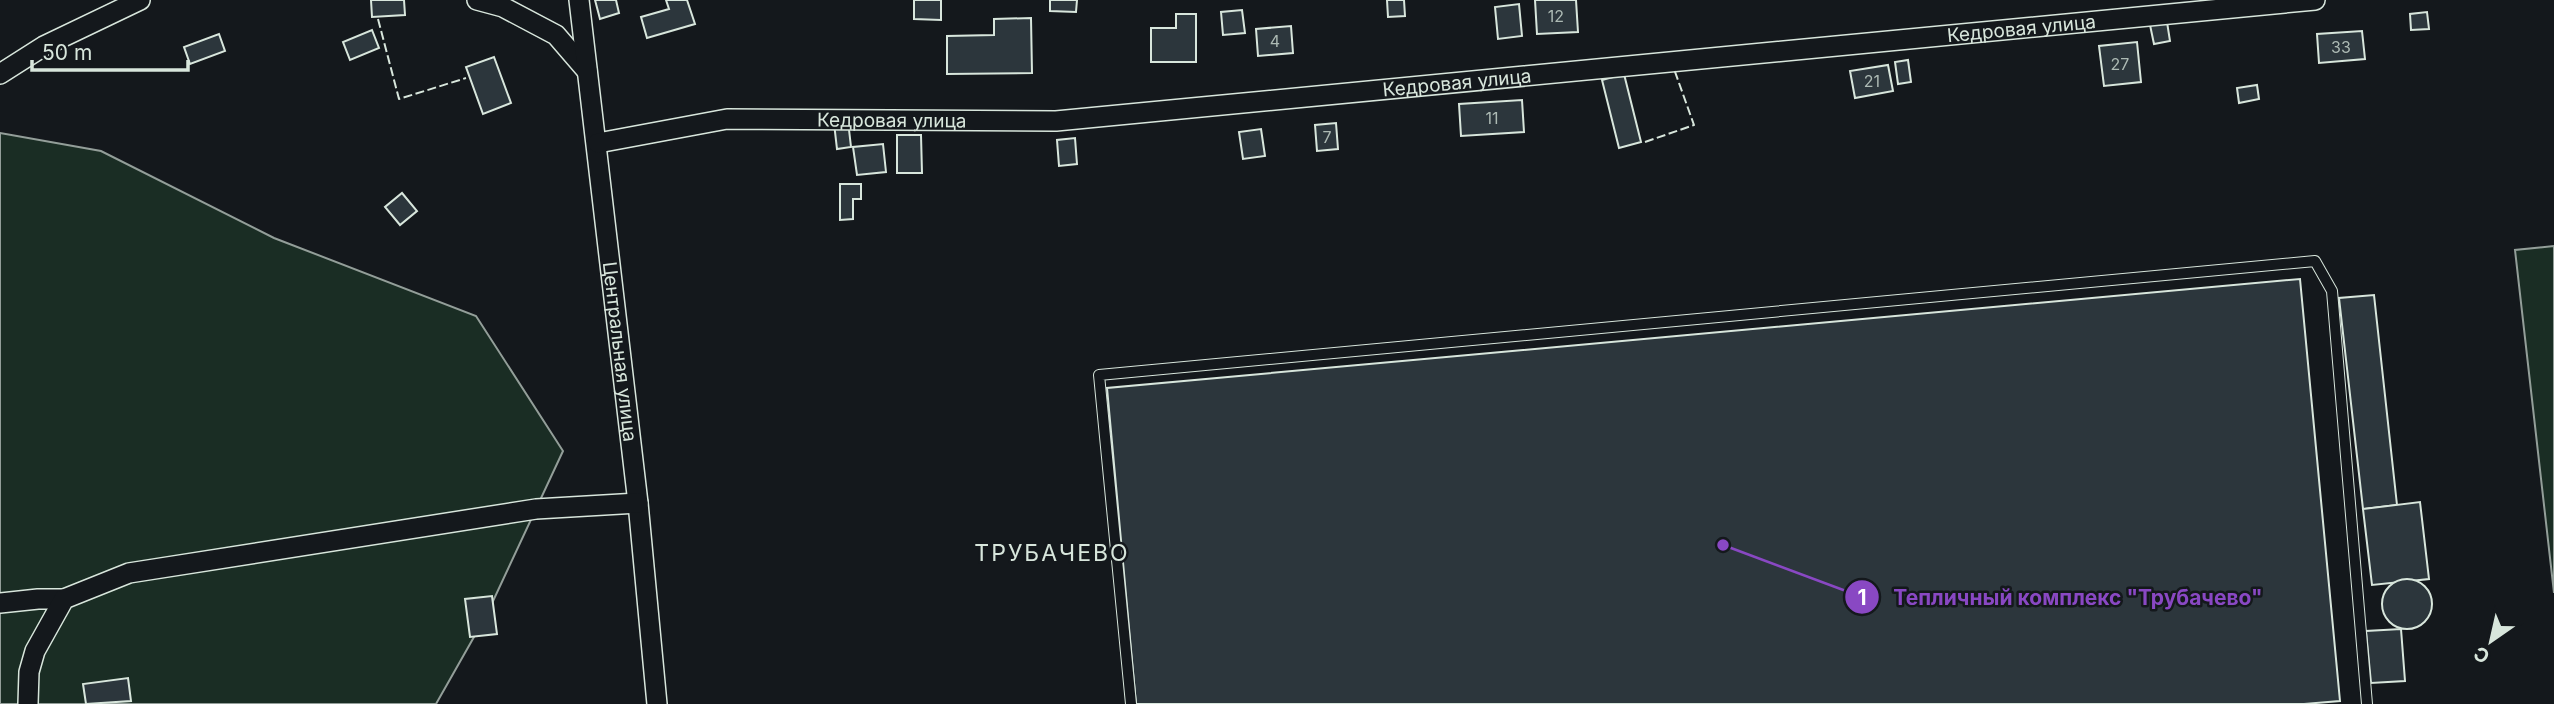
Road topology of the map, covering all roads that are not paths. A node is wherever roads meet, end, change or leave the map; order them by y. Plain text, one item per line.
1 (139, 0) edge
2 (478, 0) edge
3 (492, 0) edge
4 (579, 0) edge
5 (2315, 0) edge
6 (588, 72) junction
7 (0, 74) edge
8 (598, 143) junction
9 (638, 503) junction
10 (64, 599) junction
11 (0, 603) edge
12 (27, 704) edge
13 (657, 704) edge
14 (1131, 704) edge
15 (2367, 704) edge

1 - 7 street
2 - 3 street
2 - 6 street
4 - 6 street, Центральная улица
5 - 8 street, Кедровая улица
6 - 8 street, Центральная улица
8 - 9 street, Центральная улица
9 - 10 street
9 - 13 street, Центральная улица
10 - 11 street
10 - 12 street
14 - 15 lane

